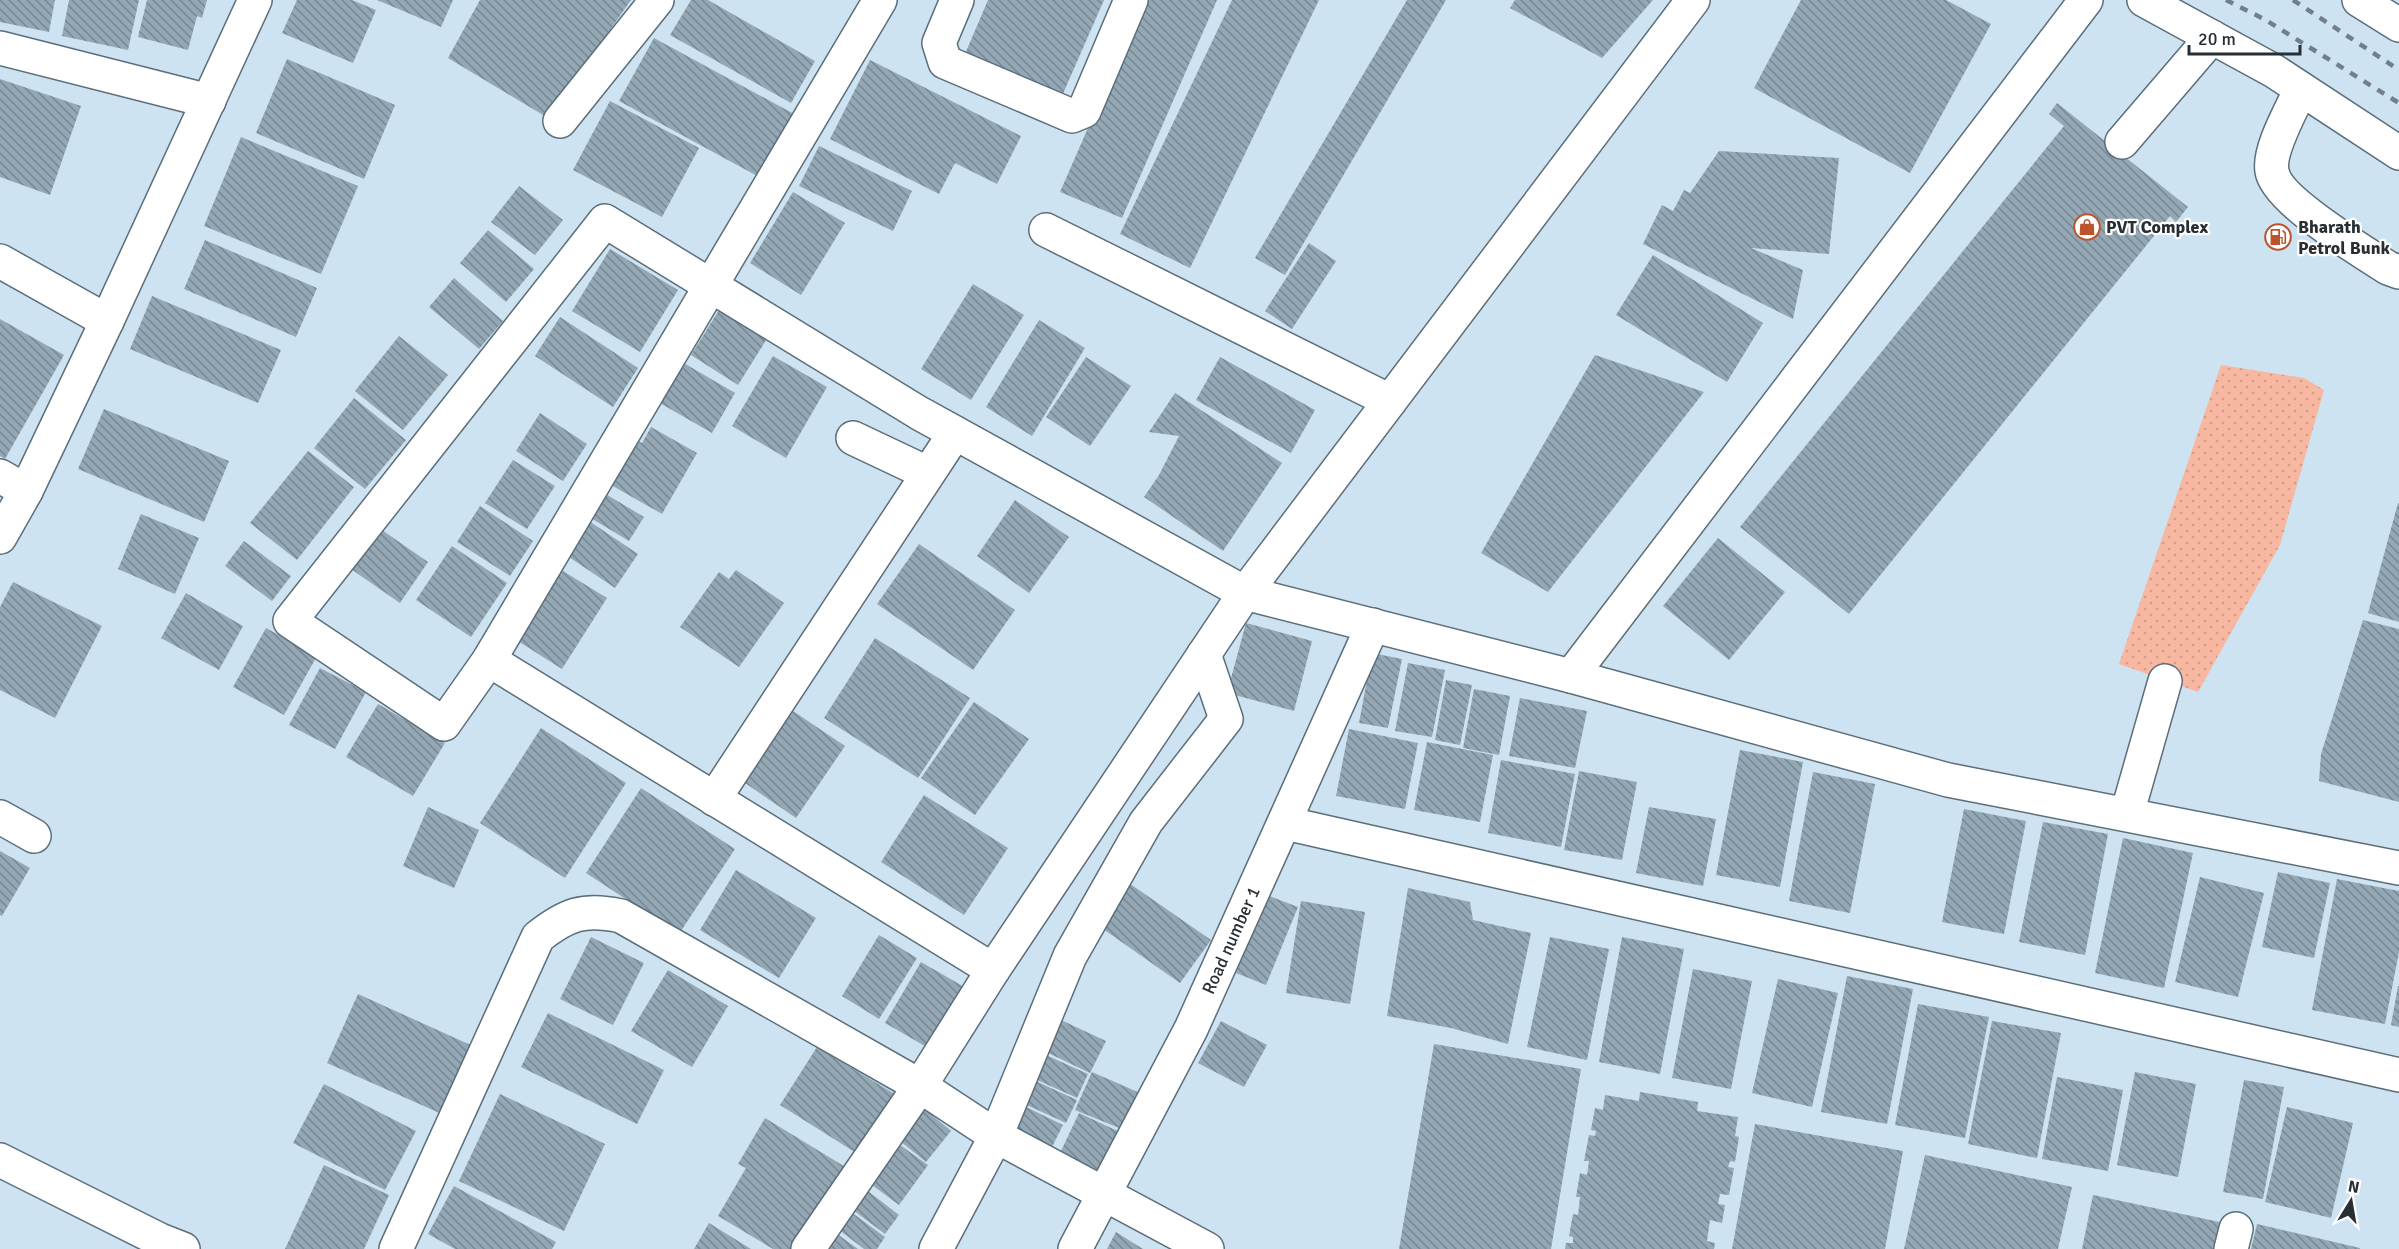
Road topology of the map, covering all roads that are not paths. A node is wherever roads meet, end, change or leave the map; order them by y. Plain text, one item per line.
1 (255, 0) edge
2 (657, 0) edge
3 (880, 0) edge
4 (957, 0) edge
5 (1131, 0) edge
6 (1693, 0) edge
7 (2086, 0) edge
8 (2144, 0) edge
9 (2359, 0) edge
10 (2399, 25) edge
11 (2212, 37) junction
12 (0, 48) edge
13 (2301, 88) junction
14 (208, 101) junction
15 (561, 121) dead end
16 (2122, 142) dead end
17 (2399, 153) edge
18 (1046, 230) dead end
19 (0, 261) edge
20 (2399, 272) edge
21 (710, 288) junction
22 (107, 321) junction
23 (1390, 401) junction
24 (955, 433) junction
25 (853, 438) dead end
26 (927, 474) junction
27 (13, 484) edge
28 (0, 537) edge
29 (1245, 592) junction
30 (1373, 625) junction
31 (1204, 654) junction
32 (489, 660) junction
33 (1571, 676) junction
34 (2165, 681) dead end
35 (714, 799) junction
36 (2127, 814) junction
37 (0, 817) edge
38 (1285, 823) junction
39 (34, 836) dead end
40 (2399, 868) edge
41 (993, 970) junction
42 (2399, 1075) edge
43 (920, 1086) junction
44 (996, 1136) junction
45 (0, 1160) edge
46 (1105, 1192) junction
47 (183, 1249) edge
48 (396, 1249) edge
49 (808, 1249) edge
50 (936, 1249) edge
51 (1075, 1249) edge
52 (1207, 1249) edge

1 - 14 main road
2 - 15 main road
3 - 21 main road
4 - 5 main road
6 - 23 main road
7 - 33 main road
8 - 11 main road
9 - 10 main road
11 - 13 main road
11 - 16 main road
12 - 14 main road
13 - 17 main road
13 - 20 main road
14 - 22 main road
18 - 23 main road
19 - 22 main road
21 - 24 main road
21 - 32 main road
21 - 32 main road
22 - 27 main road
23 - 29 main road
24 - 26 main road
24 - 29 main road
25 - 26 main road
26 - 35 main road
27 - 28 main road
29 - 30 main road
29 - 31 main road
30 - 33 main road
30 - 38 main road, Road number 1
31 - 41 main road
31 - 44 main road
32 - 35 main road
33 - 36 main road
34 - 36 main road
35 - 41 main road
36 - 40 main road
37 - 39 main road
38 - 42 main road
38 - 46 main road, Road number 1
41 - 43 main road
43 - 44 main road
43 - 48 main road
43 - 49 main road
44 - 46 main road
44 - 50 main road
45 - 47 main road
46 - 51 main road, Road number 1
46 - 52 main road

